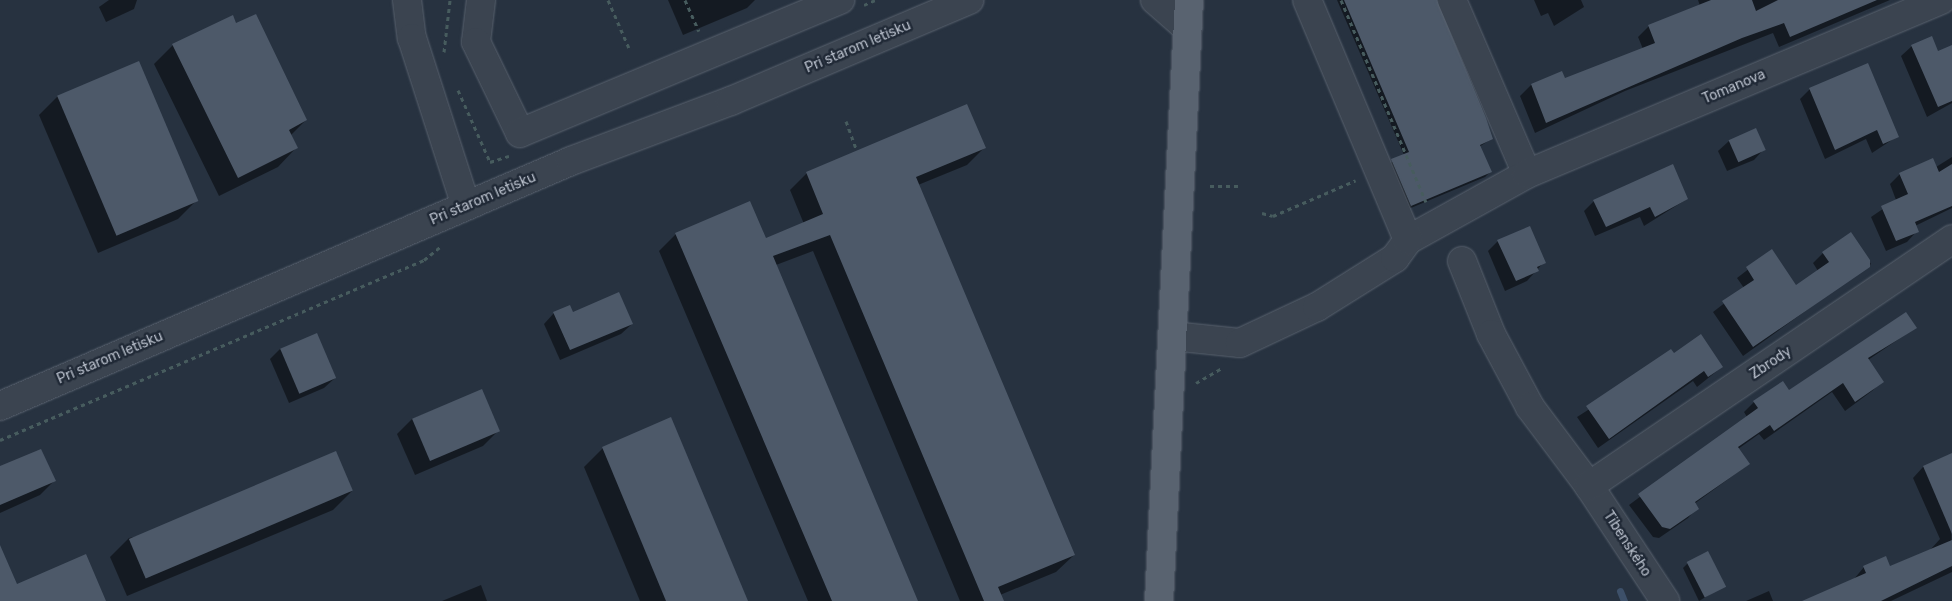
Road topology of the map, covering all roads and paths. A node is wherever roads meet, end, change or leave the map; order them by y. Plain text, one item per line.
1 (407, 0) edge
2 (450, 0) edge
3 (481, 0) edge
4 (608, 0) edge
5 (685, 0) edge
6 (840, 0) edge
7 (969, 0) edge
8 (1155, 0) edge
9 (1189, 0) edge
10 (1307, 0) edge
11 (1341, 0) edge
12 (1452, 0) edge
13 (1941, 0) edge
14 (1187, 28) junction
15 (629, 48) dead end
16 (710, 54) junction
17 (443, 58) dead end
18 (455, 84) dead end
19 (846, 121) dead end
20 (857, 151) dead end
21 (1408, 159) junction
22 (517, 163) dead end
23 (1379, 170) junction
24 (1527, 174) junction
25 (1210, 186) dead end
26 (1242, 186) dead end
27 (1427, 204) dead end
28 (466, 206) junction
29 (1262, 213) dead end
30 (1952, 239) edge
31 (1408, 240) junction
32 (445, 242) dead end
33 (1462, 261) dead end
34 (1172, 336) junction
35 (0, 406) edge
36 (0, 440) edge
37 (1589, 486) junction
38 (1159, 601) edge
39 (1665, 601) edge

1 - 28 street
2 - 17 path
3 - 16 street
4 - 15 path
5 - 16 path
6 - 16 street
7 - 28 street, Pri starom letisku
8 - 14 street
9 - 14 main road
10 - 23 street
11 - 21 path
12 - 24 street
13 - 24 street, Tomanova
14 - 34 main road
18 - 22 path
19 - 20 path
21 - 23 path
21 - 27 path
23 - 29 path
23 - 31 street
24 - 31 street, Tomanova
25 - 26 path
28 - 35 street, Pri starom letisku
30 - 37 street, Zbrody
31 - 34 street
32 - 36 path
33 - 37 street, Tibenského
34 - 38 main road
37 - 39 street, Tibenského

